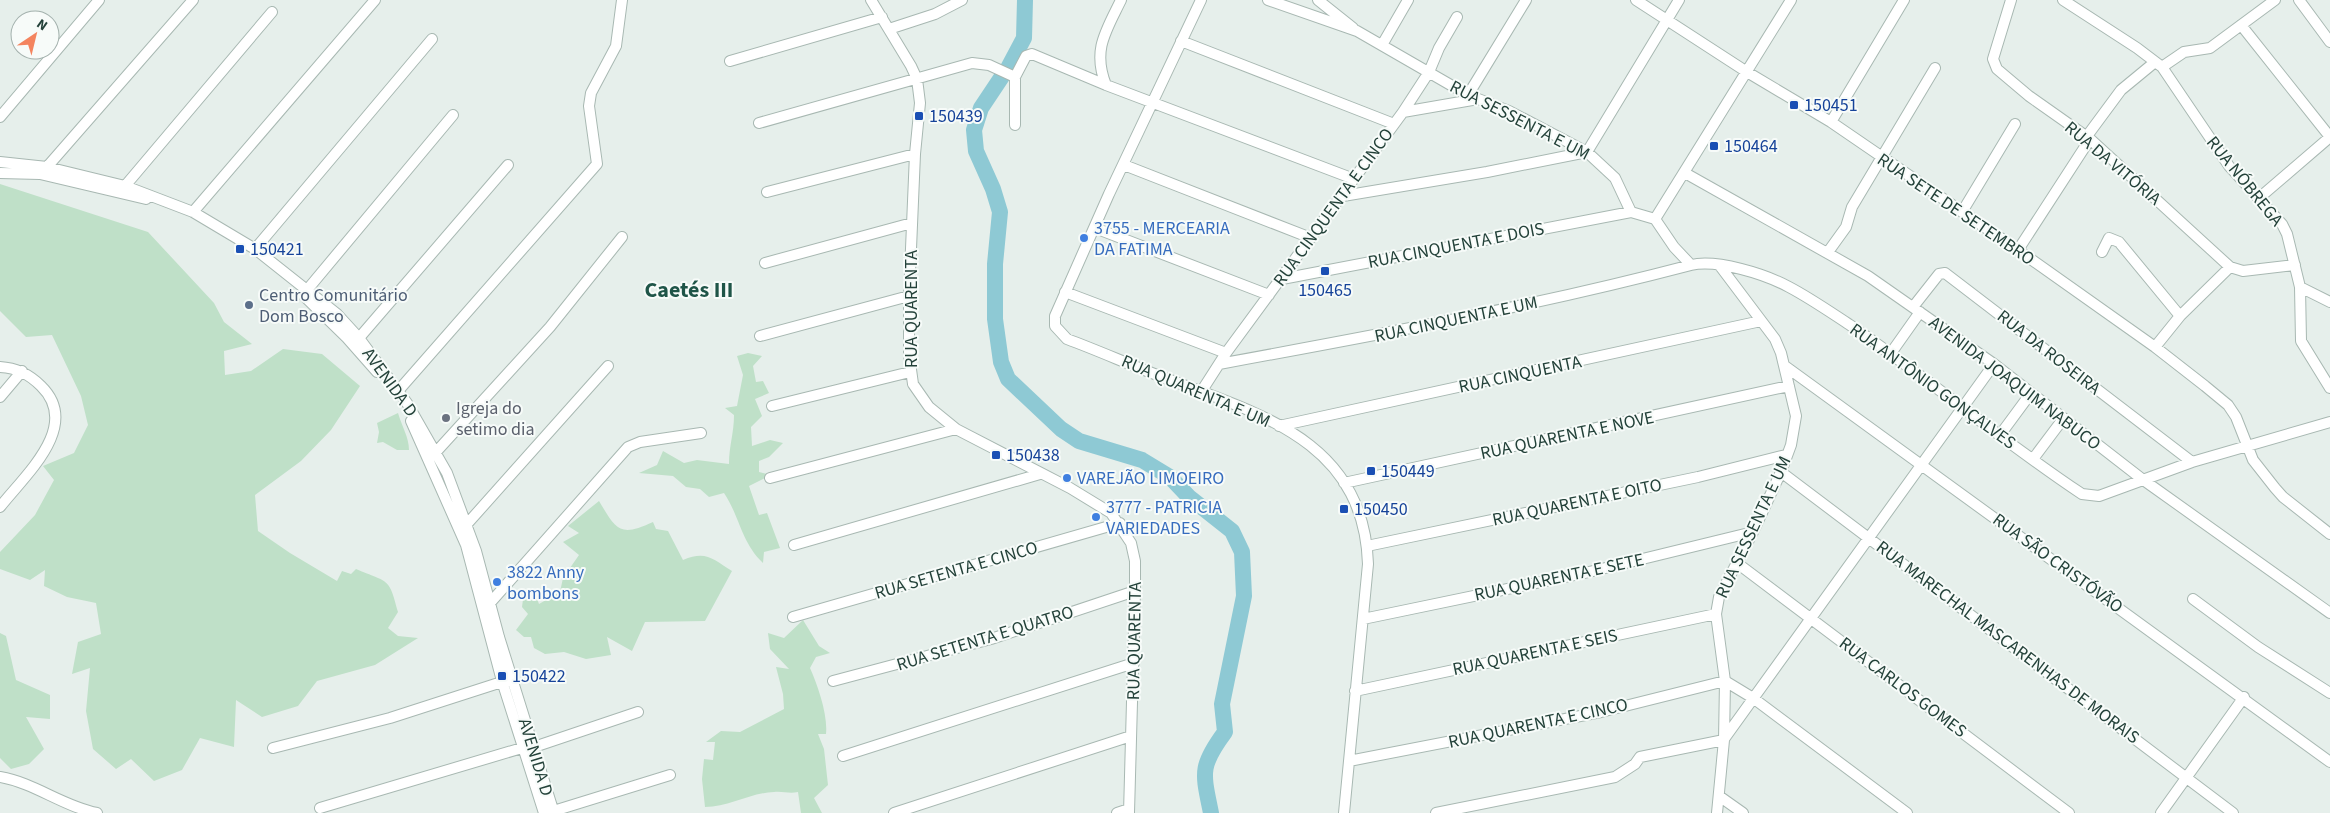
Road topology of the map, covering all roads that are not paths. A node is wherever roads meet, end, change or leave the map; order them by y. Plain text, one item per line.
1 (99, 0) edge
2 (193, 0) edge
3 (374, 0) edge
4 (622, 0) edge
5 (871, 0) edge
6 (962, 0) edge
7 (1121, 0) edge
8 (1201, 0) edge
9 (1268, 0) edge
10 (1318, 0) edge
11 (1408, 0) edge
12 (1526, 0) edge
13 (1636, 0) edge
14 (1679, 0) edge
15 (1791, 0) edge
16 (2011, 0) edge
17 (2063, 0) edge
18 (2275, 0) edge
19 (2299, 0) edge
20 (1902, 1) edge
21 (272, 12) dead end
22 (882, 17) junction
23 (1457, 17) dead end
24 (1667, 20) junction
25 (2241, 26) junction
26 (889, 29) junction
27 (1357, 32) junction
28 (432, 39) dead end
29 (1181, 41) junction
30 (2330, 42) edge
31 (1382, 45) junction
32 (730, 61) dead end
33 (2158, 65) junction
34 (1935, 68) dead end
35 (1429, 72) junction
36 (1747, 72) junction
37 (1015, 77) junction
38 (917, 79) junction
39 (1106, 85) junction
40 (1473, 97) junction
41 (1152, 102) junction
42 (1403, 112) junction
43 (453, 115) dead end
44 (0, 117) edge
45 (1831, 122) junction
46 (759, 123) dead end
47 (1394, 124) junction
48 (2015, 124) dead end
49 (1015, 125) dead end
50 (2089, 137) junction
51 (2330, 137) edge
52 (1587, 152) junction
53 (915, 154) junction
54 (1882, 158) junction
55 (0, 162) edge
56 (508, 165) dead end
57 (1124, 165) junction
58 (47, 167) junction
59 (0, 173) edge
60 (1686, 173) junction
61 (1354, 179) junction
62 (125, 186) junction
63 (767, 192) dead end
64 (1343, 196) junction
65 (2260, 198) junction
66 (193, 212) junction
67 (1631, 212) junction
68 (1962, 212) junction
69 (1655, 219) junction
70 (912, 223) junction
71 (1094, 228) junction
72 (622, 237) dead end
73 (1311, 238) junction
74 (255, 250) junction
75 (2018, 250) junction
76 (1828, 252) junction
77 (2102, 252) dead end
78 (765, 264) dead end
79 (2295, 264) junction
80 (1691, 266) junction
81 (1720, 266) junction
82 (2230, 267) junction
83 (1282, 279) junction
84 (2300, 287) junction
85 (307, 290) junction
86 (1065, 292) junction
87 (1269, 295) junction
88 (909, 296) junction
89 (2330, 302) edge
90 (1917, 310) junction
91 (2180, 316) junction
92 (1761, 321) junction
93 (760, 336) dead end
94 (359, 338) junction
95 (2155, 347) junction
96 (1226, 353) junction
97 (1891, 353) junction
98 (1219, 364) junction
99 (1994, 364) junction
100 (0, 366) edge
101 (608, 366) dead end
102 (1785, 366) junction
103 (22, 371) junction
104 (910, 372) junction
105 (1789, 386) junction
106 (2330, 388) edge
107 (398, 391) junction
108 (1201, 392) junction
109 (2031, 393) junction
110 (0, 397) edge
111 (772, 406) dead end
112 (1962, 408) junction
113 (2064, 419) junction
114 (2330, 422) edge
115 (1279, 426) junction
116 (956, 429) junction
117 (701, 433) dead end
118 (2000, 434) junction
119 (2249, 446) junction
120 (436, 452) junction
121 (1786, 455) junction
122 (2033, 459) junction
123 (2192, 462) junction
124 (1920, 465) junction
125 (1782, 472) junction
126 (1040, 474) junction
127 (770, 478) dead end
128 (2142, 479) junction
129 (1344, 482) junction
130 (0, 507) edge
131 (1120, 523) junction
132 (467, 524) junction
133 (1753, 532) junction
134 (2330, 534) edge
135 (1869, 537) junction
136 (794, 545) dead end
137 (1367, 546) junction
138 (1737, 563) junction
139 (1135, 591) junction
140 (2193, 599) dead end
141 (490, 603) junction
142 (1716, 614) junction
143 (2330, 614) edge
144 (793, 617) dead end
145 (1811, 618) junction
146 (1364, 619) junction
147 (1134, 663) junction
148 (507, 680) junction
149 (833, 681) dead end
150 (1725, 681) junction
151 (1355, 691) junction
152 (2330, 692) edge
153 (2244, 697) junction
154 (1753, 698) junction
155 (638, 712) dead end
156 (1131, 736) junction
157 (1724, 740) junction
158 (534, 747) junction
159 (273, 748) dead end
160 (522, 748) junction
161 (843, 756) dead end
162 (1349, 761) junction
163 (2330, 762) edge
164 (670, 775) dead end
165 (0, 777) edge
166 (2186, 777) junction
167 (1718, 796) junction
168 (320, 808) dead end
169 (1129, 811) edge
170 (97, 813) edge
171 (549, 813) edge
172 (894, 813) edge
173 (1116, 813) edge
174 (1344, 813) edge
175 (1436, 813) edge
176 (1716, 813) edge
177 (1743, 813) edge
178 (1907, 813) edge
179 (2069, 813) edge
180 (2160, 813) edge
181 (2233, 813) edge

1 - 44 street
2 - 58 street
3 - 66 street
4 - 107 street
5 - 22 street, RUA QUARENTA
6 - 26 street
7 - 39 street
8 - 29 street, RUA QUARENTA E UM
9 - 27 street, RUA SESSENTA E UM
10 - 27 street
11 - 31 street
12 - 40 street
13 - 24 street, RUA SETE DE SETEMBRO
14 - 24 street
15 - 36 street
16 - 50 street, RUA DA VITÓRIA
17 - 33 street, RUA NÓBREGA
18 - 25 street
19 - 30 street
20 - 45 street
21 - 62 street
22 - 26 street, RUA QUARENTA
22 - 32 street
23 - 35 street, RUA CINQUENTA E CINCO
24 - 36 street, RUA SETE DE SETEMBRO
24 - 52 street
25 - 33 street
25 - 51 street
26 - 38 street, RUA QUARENTA
27 - 31 street, RUA SESSENTA E UM
28 - 74 street
29 - 41 street, RUA QUARENTA E UM
29 - 47 street
31 - 35 street, RUA SESSENTA E UM
33 - 50 street
33 - 65 street, RUA NÓBREGA
34 - 54 street
35 - 40 street, RUA SESSENTA E UM
35 - 42 street, RUA CINQUENTA E CINCO
36 - 45 street, RUA SETE DE SETEMBRO
36 - 60 street
37 - 38 street
37 - 39 street
37 - 49 street
38 - 46 street
38 - 53 street, RUA QUARENTA
39 - 41 street
40 - 42 street
40 - 52 street, RUA SESSENTA E UM
41 - 57 street, RUA QUARENTA E UM
41 - 61 street
42 - 47 street, RUA CINQUENTA E CINCO
43 - 85 street
45 - 54 street, RUA SETE DE SETEMBRO
47 - 61 street, RUA CINQUENTA E CINCO
48 - 68 street
50 - 75 street
50 - 82 street, RUA DA VITÓRIA
51 - 65 street
52 - 64 street
52 - 67 street, RUA SESSENTA E UM
53 - 63 street
53 - 70 street, RUA QUARENTA
54 - 68 street, RUA SETE DE SETEMBRO
54 - 76 street
55 - 58 street, AVENIDA D
56 - 94 street
57 - 71 street, RUA QUARENTA E UM
57 - 73 street
58 - 62 street, AVENIDA D
59 - 148 street, AVENIDA D
60 - 69 street
60 - 76 street, AVENIDA JOAQUIM NABUCO
61 - 64 street, RUA CINQUENTA E CINCO
62 - 66 street, AVENIDA D
64 - 73 street, RUA CINQUENTA E CINCO
65 - 79 street, RUA NÓBREGA
66 - 74 street, AVENIDA D
67 - 69 street
67 - 83 street, RUA CINQUENTA E DOIS
68 - 75 street, RUA SETE DE SETEMBRO
69 - 80 street
70 - 78 street
70 - 88 street, RUA QUARENTA
71 - 86 street, RUA QUARENTA E UM
71 - 87 street
72 - 120 street
73 - 83 street, RUA CINQUENTA E CINCO
74 - 85 street, AVENIDA D
75 - 95 street, RUA SETE DE SETEMBRO
76 - 90 street, AVENIDA JOAQUIM NABUCO
77 - 91 street
79 - 82 street
79 - 84 street, RUA NÓBREGA
80 - 81 street
80 - 98 street, RUA CINQUENTA E UM
81 - 92 street, RUA SESSENTA E UM
81 - 97 street, RUA ANTÔNIO GONÇALVES
82 - 91 street
83 - 87 street, RUA CINQUENTA E CINCO
84 - 89 street
84 - 106 street, RUA NÓBREGA
85 - 94 street, AVENIDA D
86 - 96 street
86 - 108 street, RUA QUARENTA E UM
87 - 96 street, RUA CINQUENTA E CINCO
88 - 93 street
88 - 104 street, RUA QUARENTA
90 - 97 street, RUA DA ROSEIRA
90 - 99 street, AVENIDA JOAQUIM NABUCO
90 - 123 street, RUA DA ROSEIRA
91 - 95 street
92 - 102 street, RUA SESSENTA E UM
92 - 115 street, RUA CINQUENTA
94 - 107 street, AVENIDA D
95 - 119 street, RUA SETE DE SETEMBRO
96 - 98 street, RUA CINQUENTA E CINCO
97 - 112 street, RUA ANTÔNIO GONÇALVES
98 - 108 street, RUA CINQUENTA E CINCO
99 - 109 street, AVENIDA JOAQUIM NABUCO
99 - 112 street
100 - 103 street
101 - 132 street
102 - 105 street, RUA SESSENTA E UM
102 - 124 street, RUA SÃO CRISTÓVÃO
103 - 110 street
103 - 130 street
104 - 111 street
104 - 116 street, RUA QUARENTA
105 - 121 street, RUA SESSENTA E UM
105 - 129 street, RUA QUARENTA E NOVE
107 - 120 street, AVENIDA D
108 - 115 street, RUA QUARENTA E UM
109 - 113 street, AVENIDA JOAQUIM NABUCO
109 - 118 street
112 - 118 street, RUA ANTÔNIO GONÇALVES
112 - 124 street
113 - 122 street
113 - 128 street, AVENIDA JOAQUIM NABUCO
114 - 119 street, RUA ANTÔNIO GONÇALVES
115 - 129 street, RUA QUARENTA E UM
116 - 126 street, RUA QUARENTA
116 - 127 street
117 - 141 street
118 - 122 street, RUA ANTÔNIO GONÇALVES
119 - 123 street, RUA ANTÔNIO GONÇALVES
119 - 134 street, RUA SETE DE SETEMBRO
120 - 132 street, AVENIDA D
121 - 125 street, RUA SESSENTA E UM
121 - 137 street, RUA QUARENTA E OITO
122 - 128 street, RUA ANTÔNIO GONÇALVES
123 - 128 street, RUA ANTÔNIO GONÇALVES
124 - 135 street
124 - 153 street, RUA SÃO CRISTÓVÃO
125 - 133 street, RUA SESSENTA E UM
125 - 135 street, RUA MARECHAL MASCARENHAS DE MORAIS
126 - 131 street, RUA QUARENTA
126 - 136 street
128 - 143 street, AVENIDA JOAQUIM NABUCO
129 - 137 street, RUA QUARENTA E UM
131 - 139 street, RUA QUARENTA
131 - 144 street, RUA SETENTA E CINCO
132 - 141 street, AVENIDA D
133 - 138 street, RUA SESSENTA E UM
133 - 146 street, RUA QUARENTA E SETE
135 - 145 street
135 - 166 street, RUA MARECHAL MASCARENHAS DE MORAIS
137 - 146 street, RUA QUARENTA E UM
138 - 142 street, RUA SESSENTA E UM
138 - 145 street, RUA CARLOS GOMES
139 - 147 street, RUA QUARENTA
139 - 149 street, RUA SETENTA E QUATRO
140 - 152 street
141 - 148 street, AVENIDA D
142 - 150 street, RUA SESSENTA E UM
142 - 151 street, RUA QUARENTA E SEIS
145 - 154 street
145 - 179 street, RUA CARLOS GOMES
146 - 151 street, RUA QUARENTA E UM
147 - 156 street, RUA QUARENTA
147 - 161 street
148 - 158 street, AVENIDA D
148 - 159 street
148 - 160 street, AVENIDA D
150 - 154 street
150 - 157 street, RUA SESSENTA E UM
150 - 162 street, RUA QUARENTA E CINCO
151 - 162 street, RUA QUARENTA E UM
153 - 163 street, RUA SÃO CRISTÓVÃO
153 - 166 street
154 - 157 street
154 - 178 street
155 - 158 street
156 - 169 street, RUA QUARENTA
156 - 172 street
157 - 167 street, RUA SESSENTA E UM
157 - 175 street
158 - 160 street
158 - 171 street, AVENIDA D
160 - 168 street
160 - 171 street, AVENIDA D
162 - 174 street, RUA QUARENTA E UM
164 - 171 street
165 - 170 street
166 - 180 street
166 - 181 street, RUA MARECHAL MASCARENHAS DE MORAIS
167 - 176 street, RUA SESSENTA E UM
167 - 177 street
169 - 173 street

